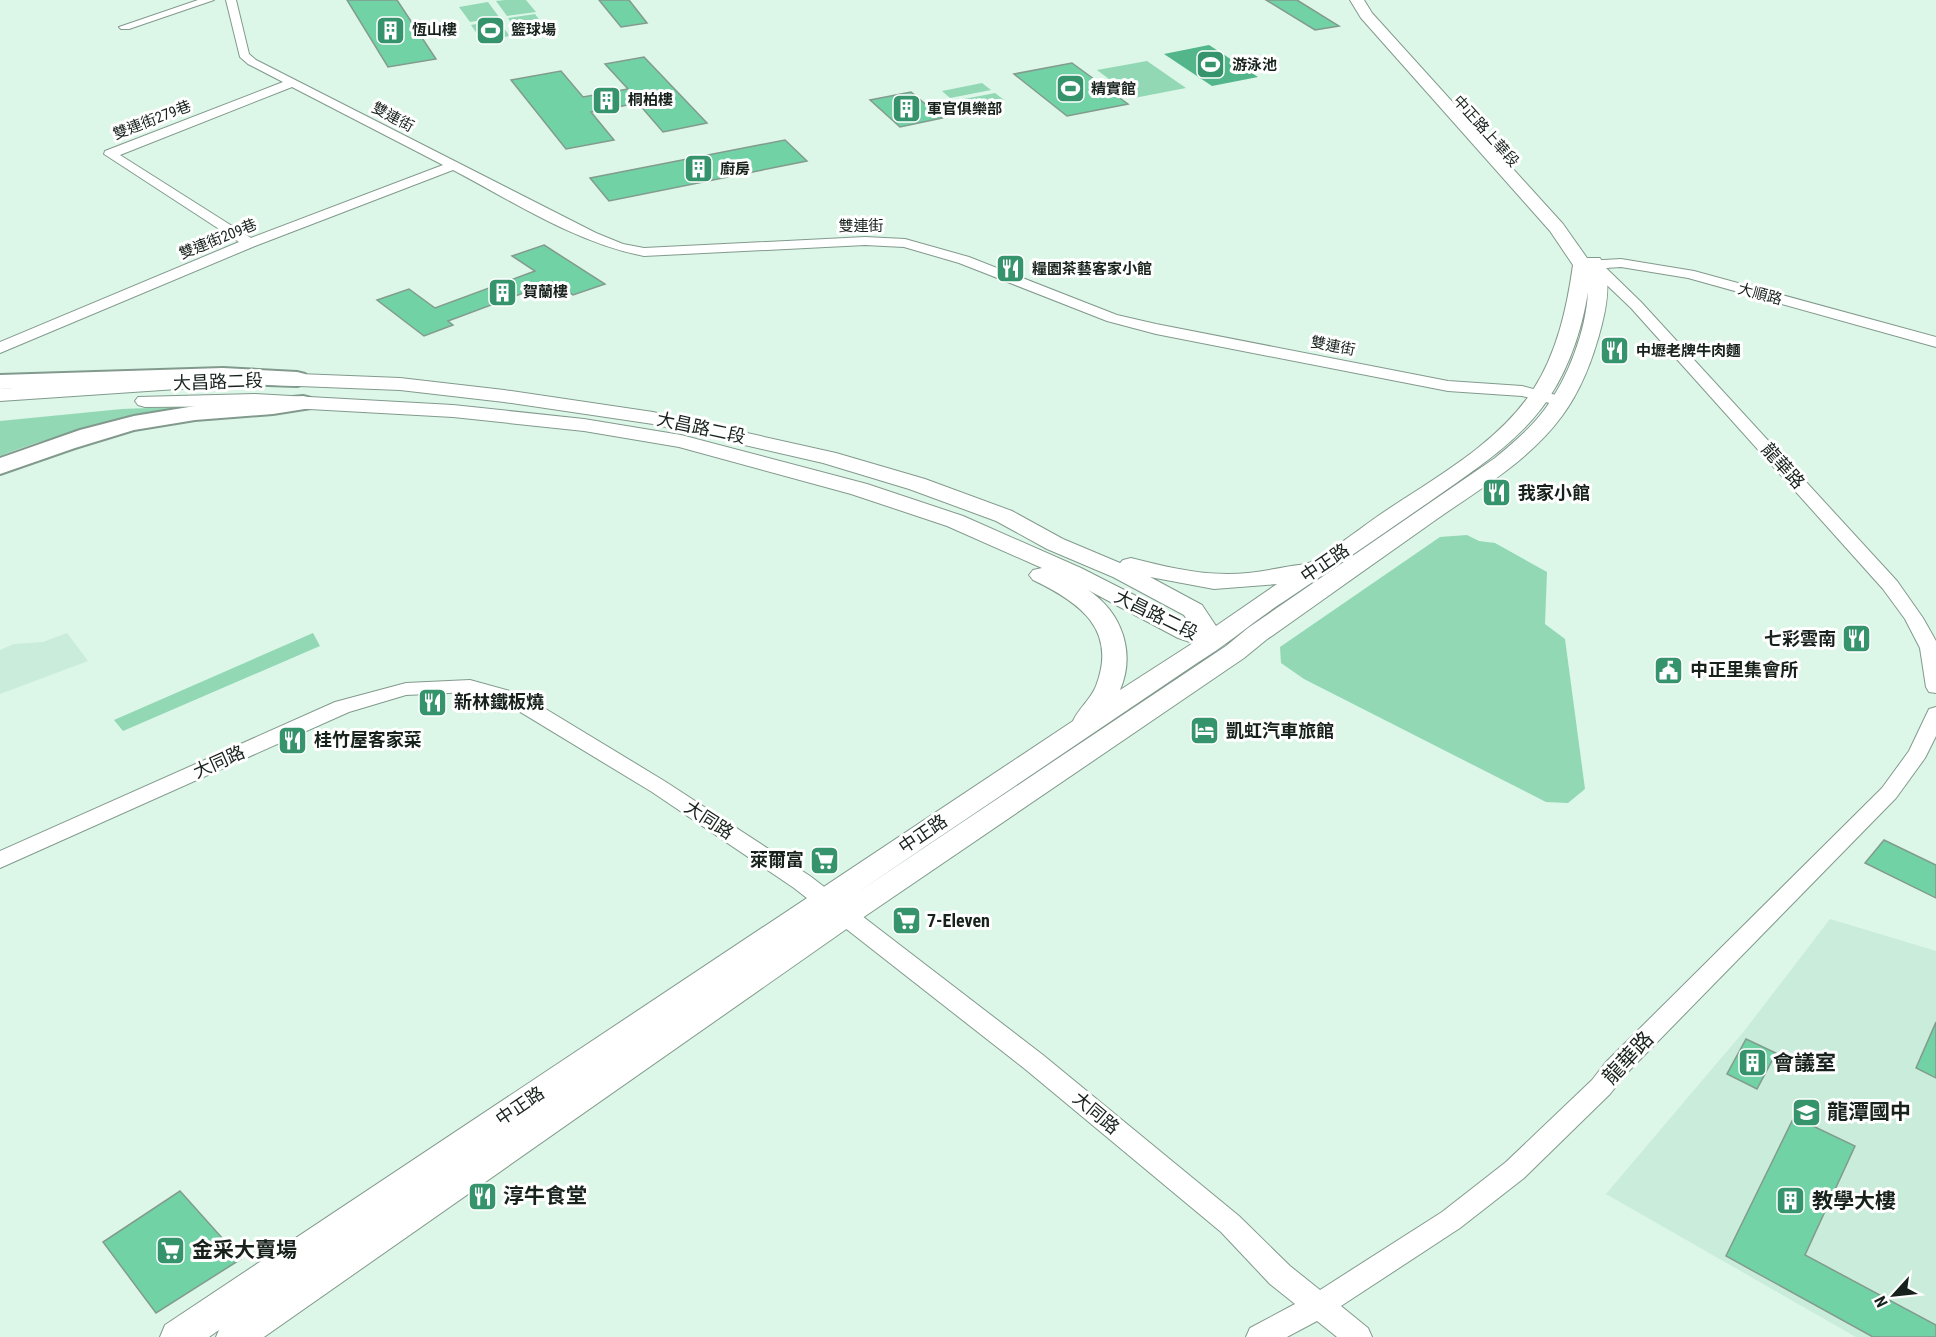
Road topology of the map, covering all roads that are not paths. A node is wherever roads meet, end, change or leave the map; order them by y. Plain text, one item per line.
1 (209, 0) edge
2 (231, 0) edge
3 (1357, 0) edge
4 (1371, 0) edge
5 (125, 27) dead end
6 (292, 82) junction
7 (452, 166) junction
8 (250, 243) junction
9 (1588, 265) junction
10 (1936, 342) edge
11 (0, 348) edge
12 (297, 379) junction
13 (0, 382) edge
14 (0, 395) edge
15 (1551, 397) junction
16 (303, 403) junction
17 (0, 410) edge
18 (0, 467) edge
19 (859, 489) junction
20 (1004, 516) junction
21 (1334, 557) junction
22 (1214, 642) junction
23 (1936, 687) edge
24 (1936, 714) edge
25 (1056, 746) junction
26 (0, 860) edge
27 (835, 908) junction
28 (1318, 1306) junction
29 (178, 1337) edge
30 (234, 1337) edge
31 (1260, 1337) edge
32 (1358, 1337) edge

1 - 5 street
2 - 6 street, 雙連街
3 - 9 main road, 中正路上華段
4 - 9 main road, 中正路上華段
6 - 7 street, 雙連街
6 - 8 street, 雙連街279巷
7 - 8 street, 雙連街209巷
7 - 15 street, 雙連街
8 - 11 street, 雙連街209巷
9 - 10 street, 大順路
9 - 15 main road, 中正路
9 - 23 street, 龍華路
12 - 13 highway
12 - 14 main road, 大昌路二段
12 - 20 main road, 大昌路二段
15 - 21 main road, 中正路
15 - 27 main road, 中正路
16 - 17 main road, 大昌路二段
16 - 18 highway
16 - 19 main road, 大昌路二段
19 - 22 main road, 大昌路二段
19 - 25 main road
20 - 21 main road
20 - 22 main road, 大昌路二段
21 - 22 main road, 中正路
22 - 25 main road, 中正路
24 - 28 street, 龍華路
25 - 27 main road, 中正路
26 - 27 street, 大同路
27 - 28 street, 大同路
27 - 29 main road, 中正路
27 - 30 main road, 中正路
28 - 31 street, 龍華路
28 - 32 street, 大同路

